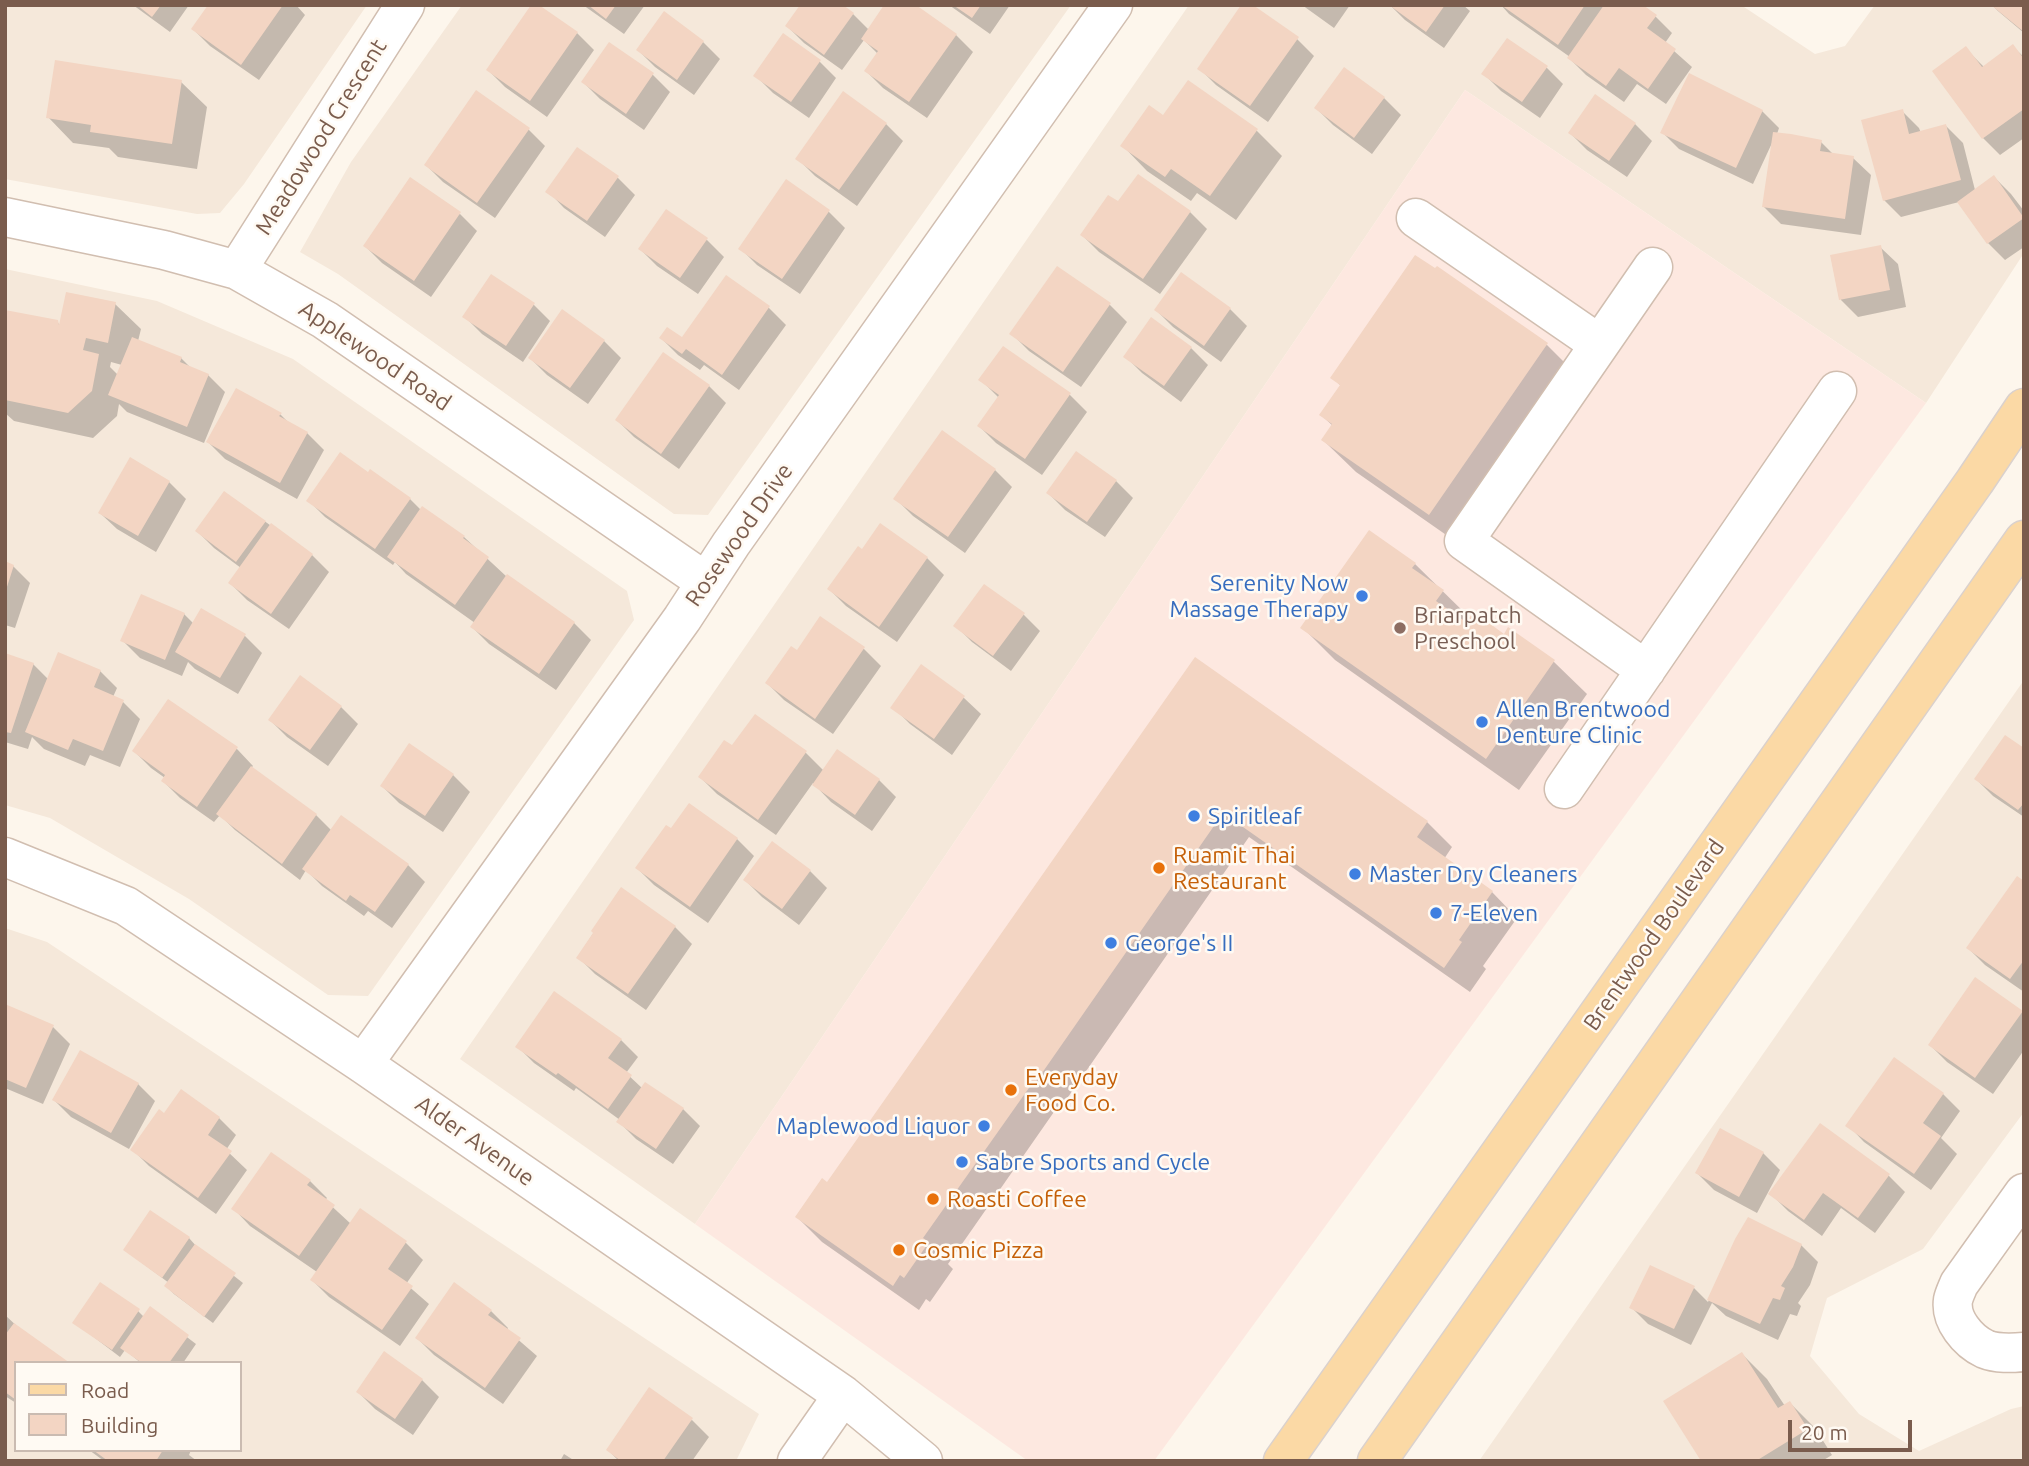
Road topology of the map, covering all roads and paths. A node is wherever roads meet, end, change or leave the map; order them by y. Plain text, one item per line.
1 (405, 5) edge
2 (1113, 5) edge
3 (5, 217) edge
4 (1416, 218) dead end
5 (1653, 267) dead end
6 (237, 270) junction
7 (1599, 345) junction
8 (1837, 391) dead end
9 (2024, 408) edge
10 (2024, 540) edge
11 (706, 582) junction
12 (1646, 670) junction
13 (1564, 789) dead end
14 (5, 857) edge
15 (363, 1064) junction
16 (2024, 1193) edge
17 (2024, 1352) edge
18 (843, 1395) junction
19 (797, 1461) edge
20 (923, 1461) edge
21 (1283, 1461) edge
22 (1377, 1461) edge

1 - 6 street, Meadowood Crescent
2 - 11 street, Rosewood Drive
3 - 6 street, Applewood Road
4 - 7 street
5 - 7 street
6 - 11 street, Applewood Road
7 - 12 street
8 - 12 street
9 - 21 main road, Brentwood Boulevard
10 - 22 main road
11 - 15 street, Rosewood Drive
12 - 13 street
14 - 15 street, Alder Avenue
15 - 18 street, Alder Avenue
16 - 17 street
18 - 19 street
18 - 20 street, Alder Avenue

